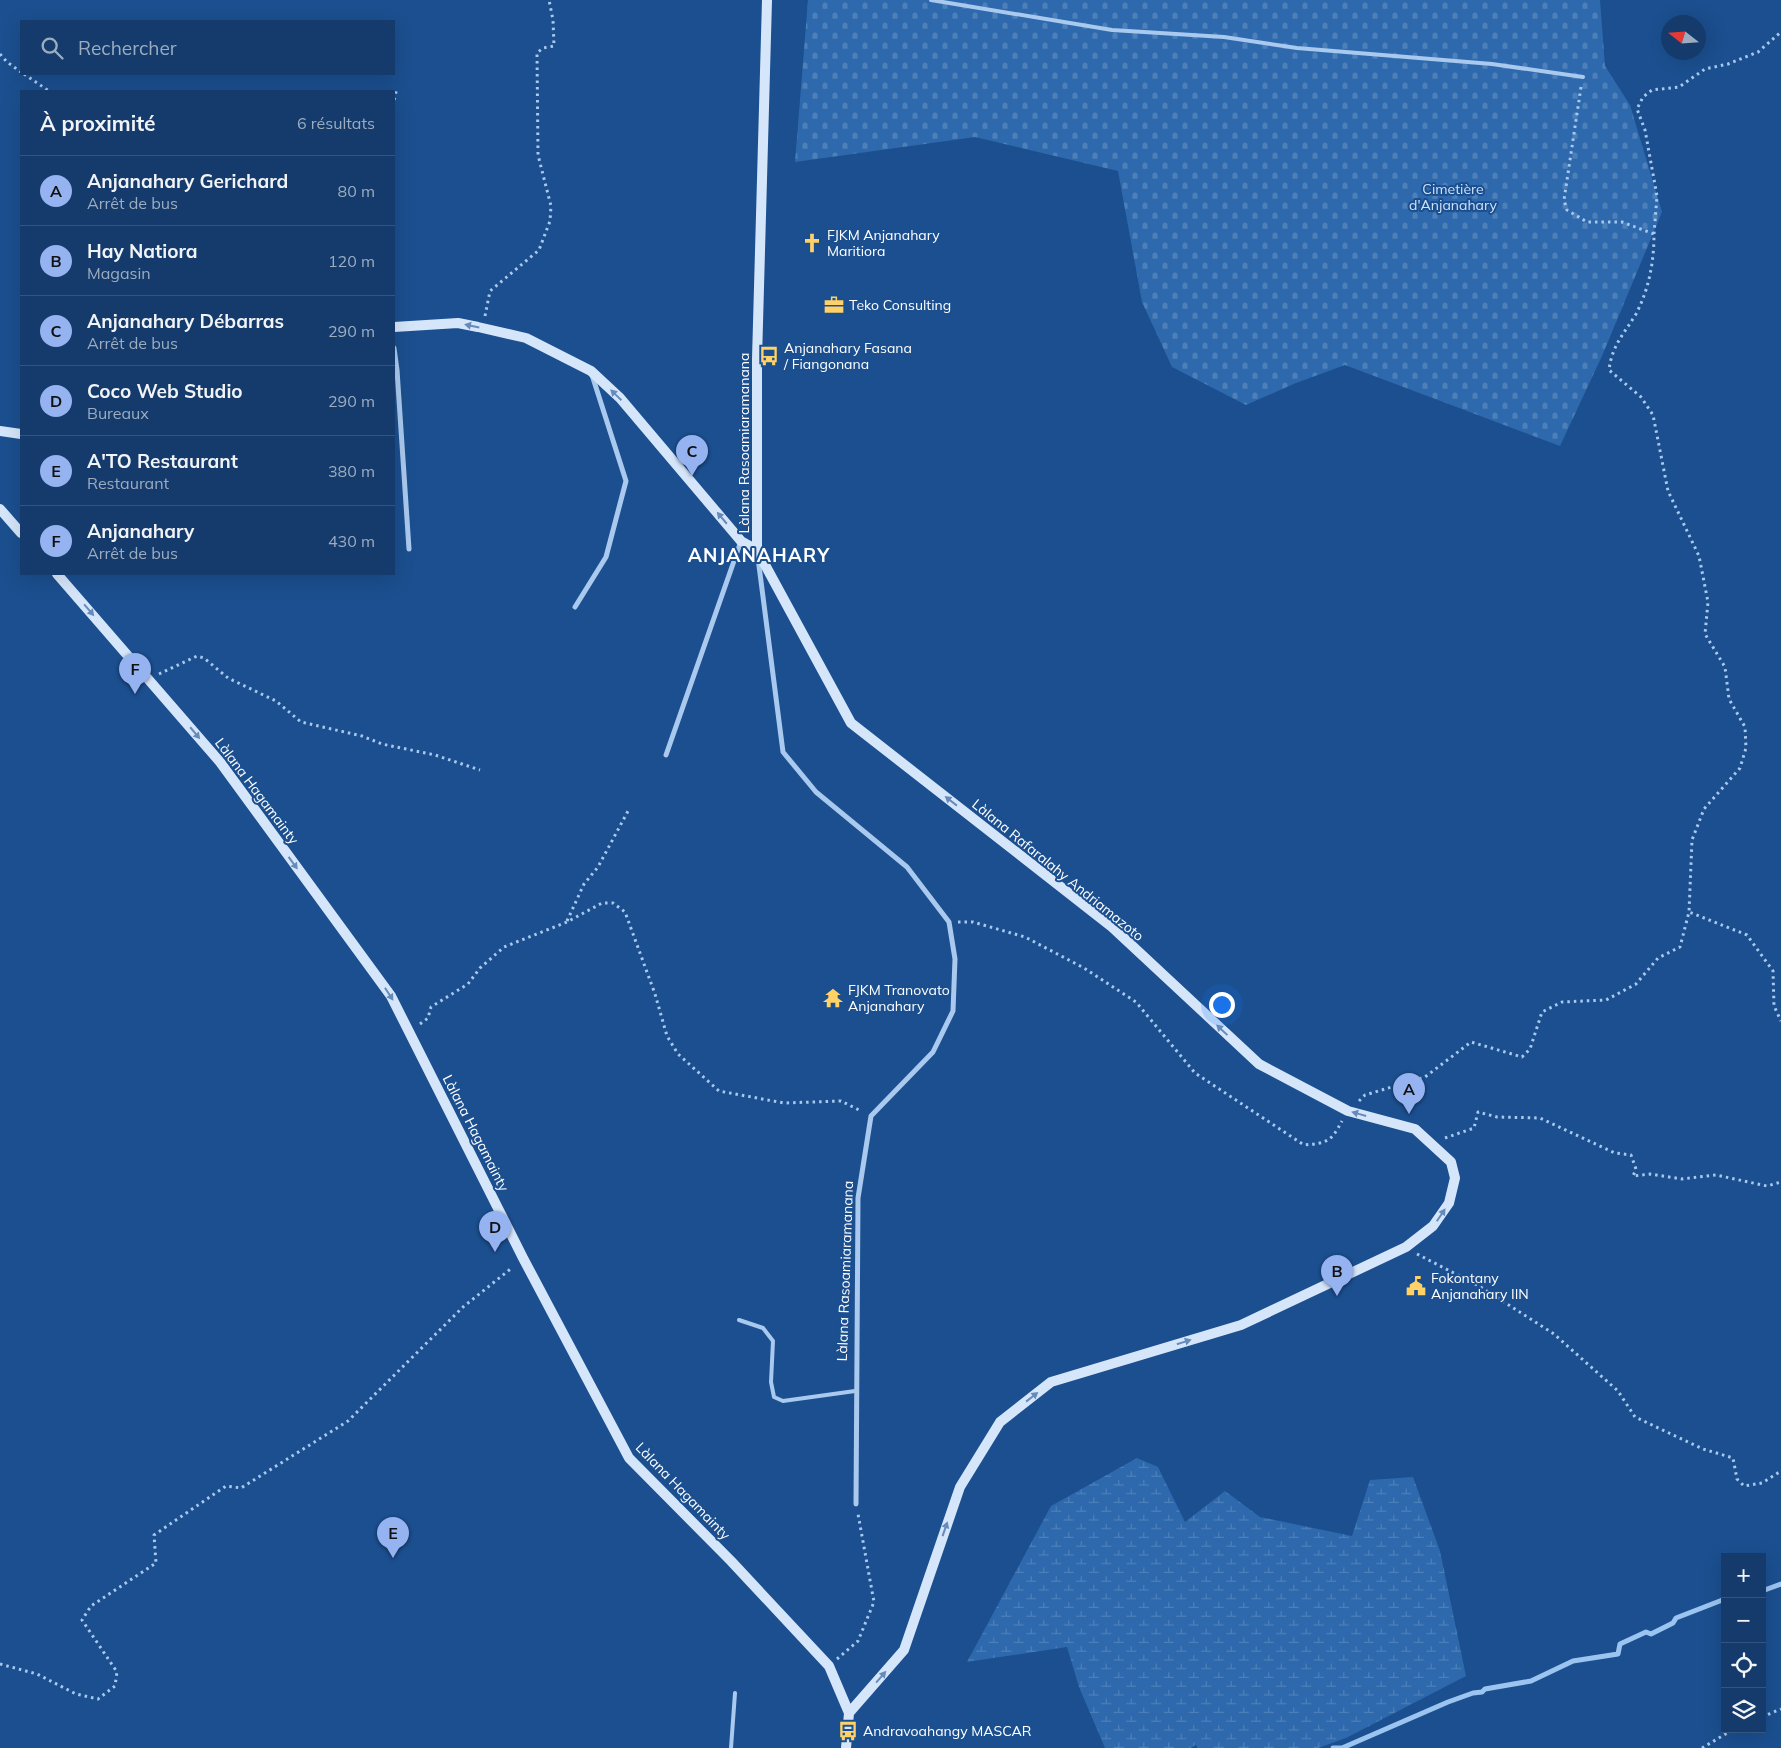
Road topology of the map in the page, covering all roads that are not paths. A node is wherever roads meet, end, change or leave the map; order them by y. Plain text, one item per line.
1 (767, 0) edge
2 (931, 0) edge
3 (1583, 77) road end
4 (395, 327) edge
5 (395, 354) edge
6 (591, 371) junction
7 (0, 431) edge
8 (17, 434) edge
9 (0, 436) edge
10 (0, 509) edge
11 (20, 532) edge
12 (741, 541) junction
13 (409, 549) dead end
14 (757, 550) junction
15 (58, 575) edge
16 (574, 607) dead end
17 (666, 755) dead end
18 (739, 1320) dead end
19 (856, 1391) junction
20 (856, 1504) road end
21 (735, 1693) dead end
22 (849, 1713) junction
23 (731, 1748) edge
24 (846, 1748) edge

1 - 14 main road, Làlana Rasoamiaramanana
2 - 3 lane
6 -> 4 main road
5 - 13 street
12 -> 6 main road
6 - 16 street
7 - 8 main road
8 - 9 main road
10 - 11 main road
12 - 14 main road
12 - 17 street
14 - 19 street, Làlana Rasoamiaramanana
22 -> 14 main road, Làlana Rafaralahy Andriamazoto
15 -> 22 main road, Làlana Hagamainty
18 - 19 lane
19 - 20 street, Làlana Rasoamiaramanana
21 - 23 lane
22 - 24 main road

